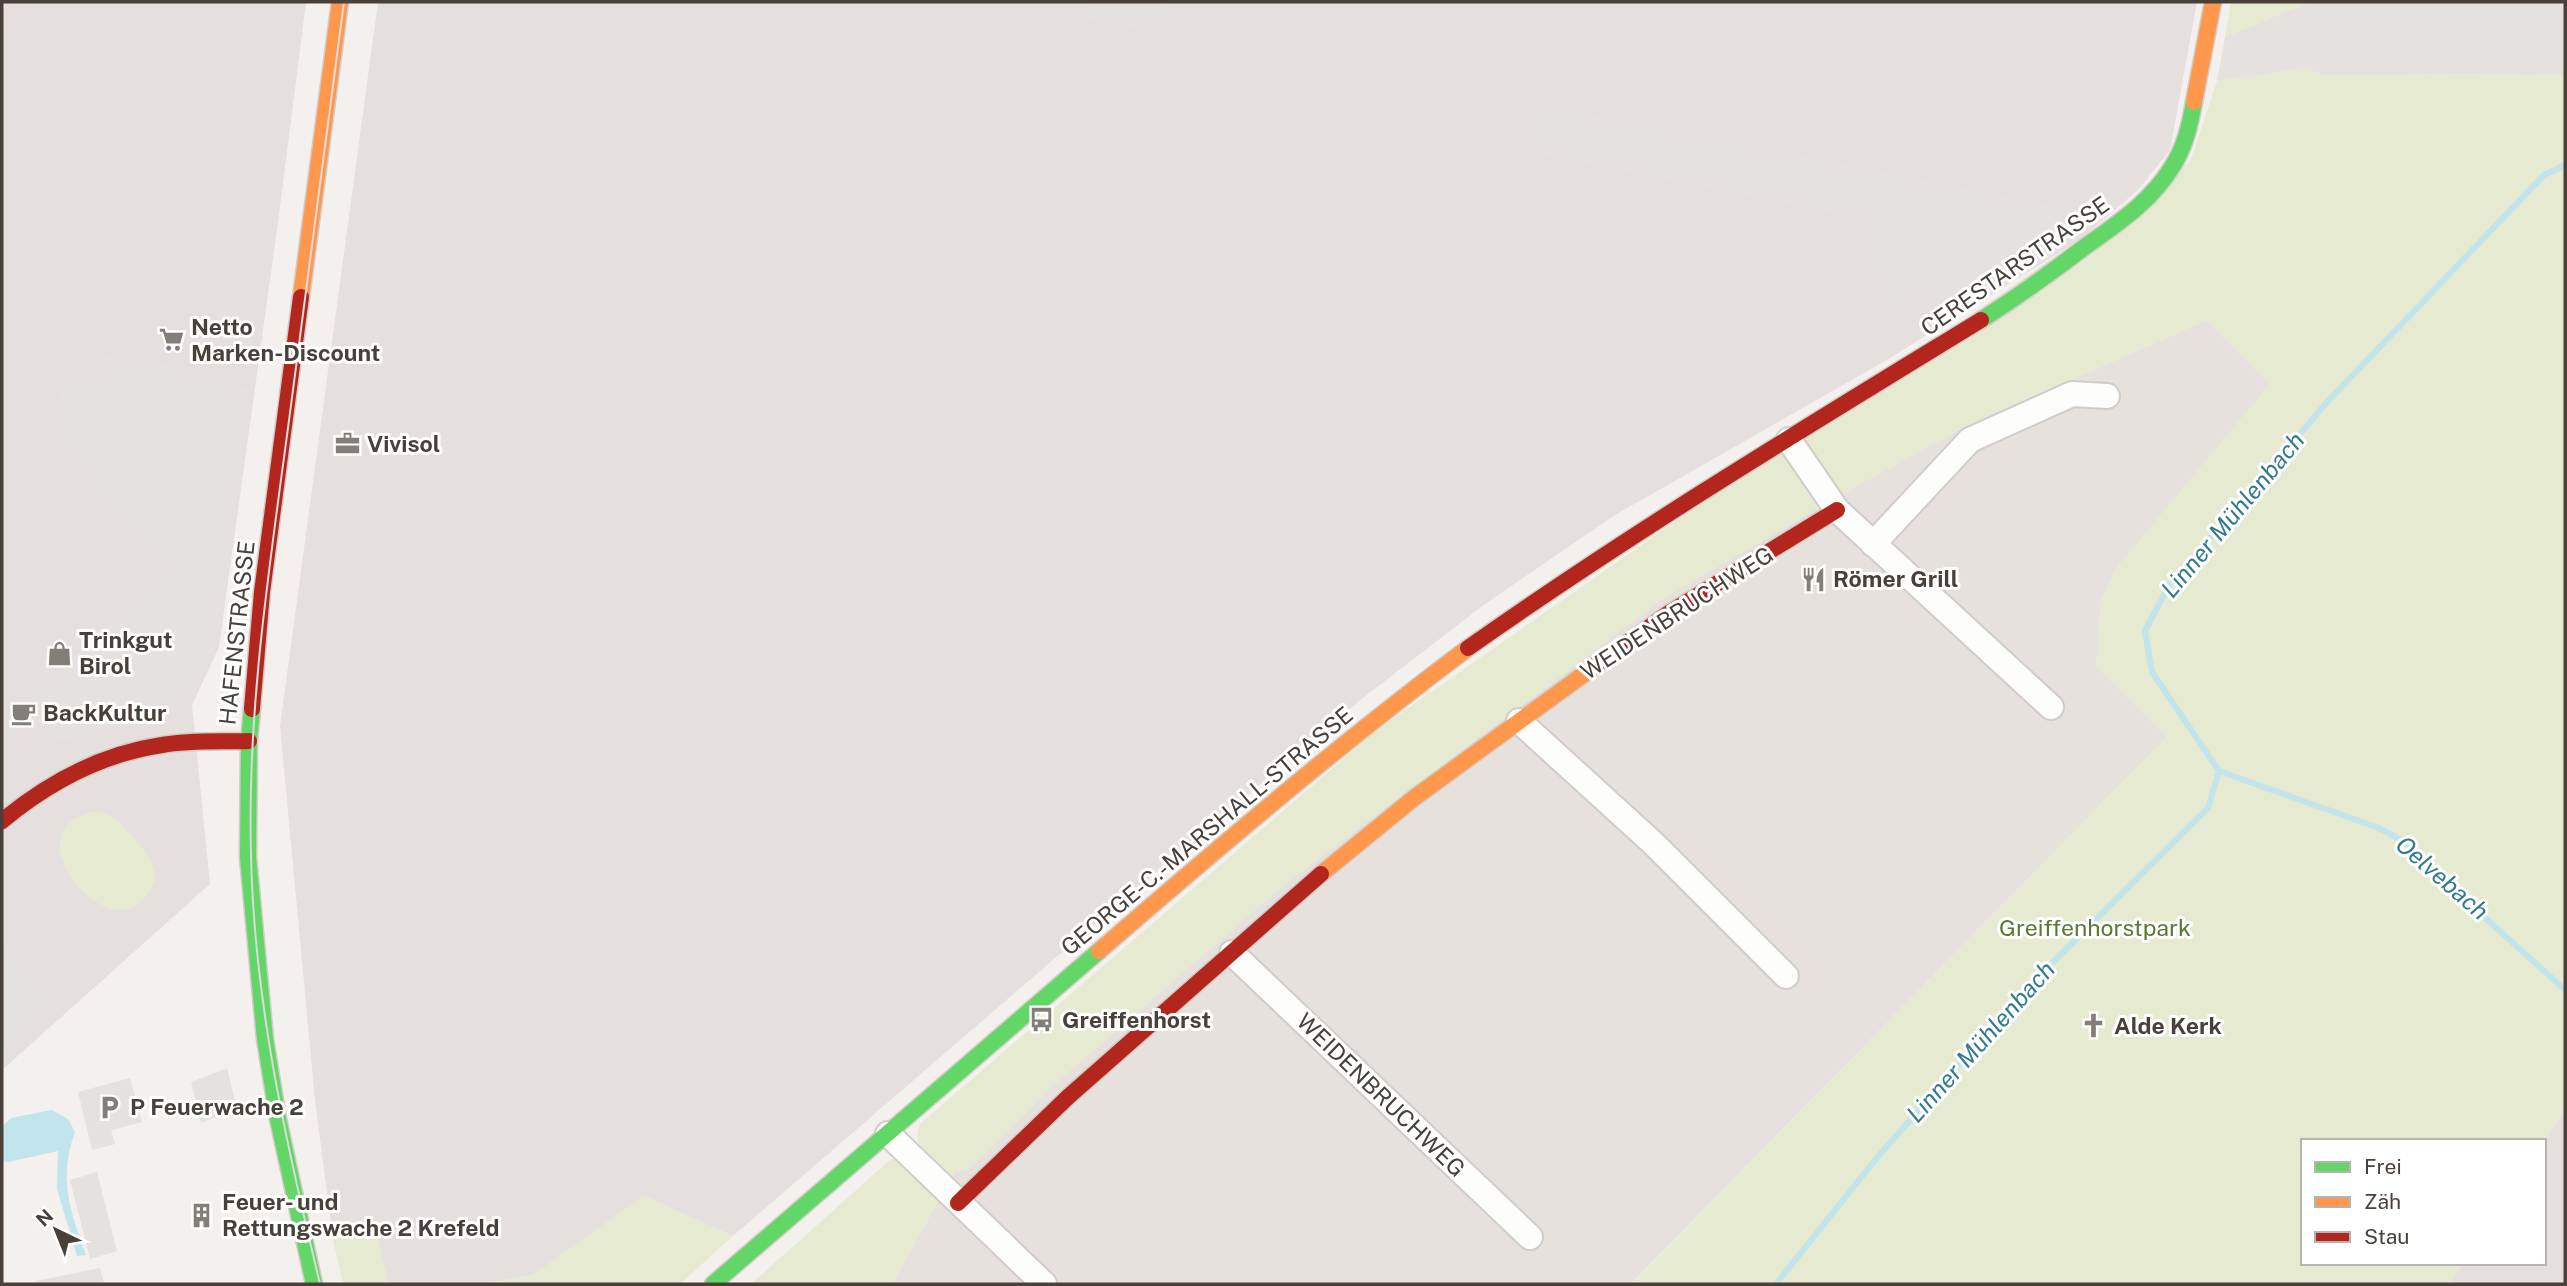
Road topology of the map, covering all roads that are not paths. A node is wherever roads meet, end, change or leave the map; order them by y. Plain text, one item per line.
1 (340, 2) edge
2 (2213, 2) edge
3 (2107, 396) dead end
4 (1789, 440) junction
5 (1762, 456) joint
6 (1837, 510) junction
7 (1873, 544) junction
8 (2051, 707) dead end
9 (1519, 721) junction
10 (248, 741) junction
11 (2, 821) edge
12 (1232, 953) junction
13 (1786, 976) dead end
14 (888, 1134) junction
15 (958, 1203) junction
16 (1530, 1237) dead end
17 (316, 1284) edge
18 (713, 1284) edge
19 (1044, 1284) edge

1 - 10 street, HAFENSTRASSE
2 - 4 street, CERESTARSTRASSE
3 - 7 street
4 - 5 street, CERESTARSTRASSE
4 - 6 street
5 - 14 street, GEORGE-C.-MARSHALL-STRASSE
6 - 7 street
6 - 9 street, WEIDENBRUCHWEG
7 - 8 street
9 - 12 street, WEIDENBRUCHWEG
9 - 13 street
10 - 11 street
10 - 17 street, HAFENSTRASSE
12 - 15 street, WEIDENBRUCHWEG
12 - 16 street, WEIDENBRUCHWEG
14 - 15 street
14 - 18 street, GEORGE-C.-MARSHALL-STRASSE
15 - 19 street

